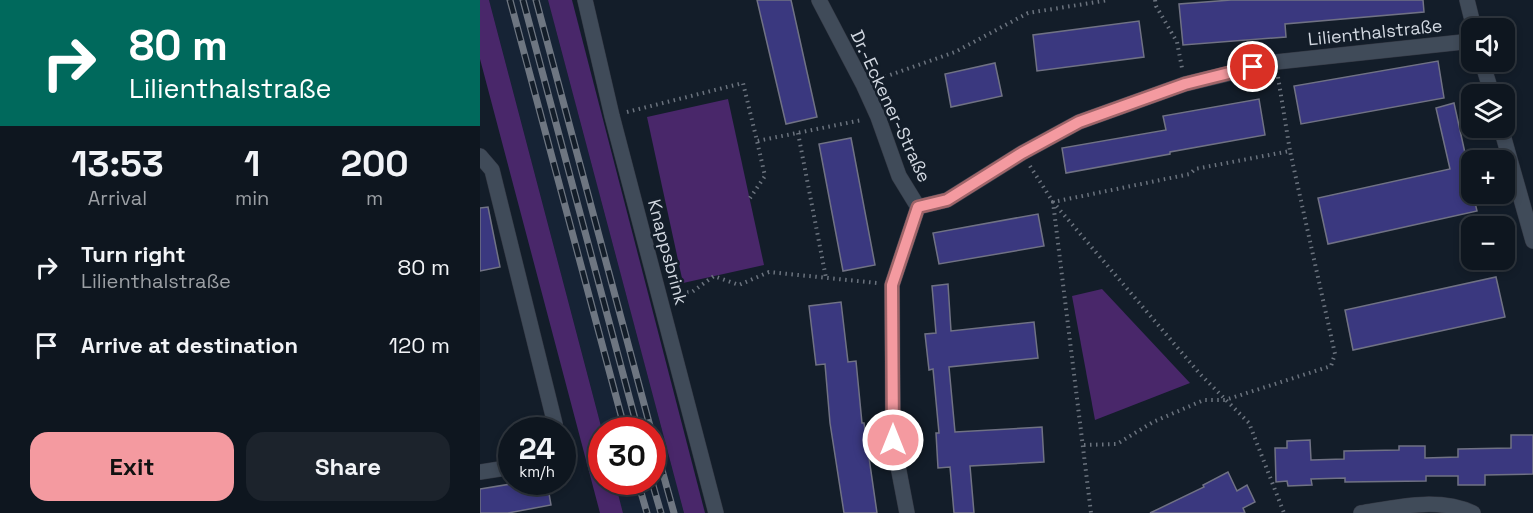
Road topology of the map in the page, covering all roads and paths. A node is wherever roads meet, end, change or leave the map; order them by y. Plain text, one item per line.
1 (585, 0) edge
2 (819, 0) edge
3 (1109, 0) edge
4 (1155, 0) edge
5 (1467, 0) edge
6 (1472, 18) edge
7 (1461, 42) edge
8 (1276, 62) junction
9 (863, 84) junction
10 (1185, 84) junction
11 (612, 116) junction
12 (878, 117) junction
13 (798, 133) junction
14 (1504, 138) edge
15 (757, 141) junction
16 (1290, 151) junction
17 (1022, 153) junction
18 (480, 156) edge
19 (750, 198) dead end
20 (1053, 202) junction
21 (918, 207) junction
22 (1530, 219) edge
23 (1533, 241) edge
24 (826, 278) junction
25 (892, 285) junction
26 (659, 294) junction
27 (1225, 400) junction
28 (551, 417) edge
29 (1084, 445) junction
30 (498, 469) edge
31 (480, 472) edge
32 (716, 513) edge
33 (907, 513) edge
34 (1091, 513) edge
35 (1284, 513) edge
36 (1361, 513) edge
37 (1473, 513) edge

1 - 11 street, Knappsbrink
2 - 9 street, Dr.-Eckener-Straße
3 - 9 path
4 - 10 path
5 - 6 street
7 - 8 street, Lilienthalstraße
8 - 10 street, Lilienthalstraße
8 - 16 path
9 - 12 street, Dr.-Eckener-Straße
10 - 17 street, Lilienthalstraße
11 - 15 path
11 - 26 street, Knappsbrink
12 - 13 path
12 - 21 street, Dr.-Eckener-Straße
13 - 15 path
13 - 24 path
14 - 22 street
15 - 19 path
16 - 20 path
16 - 27 path
17 - 20 path
17 - 21 street, Lilienthalstraße
18 - 28 street
20 - 27 path
20 - 29 path
21 - 25 street, Dr.-Eckener-Straße
22 - 23 street
24 - 25 path
24 - 26 path
25 - 33 street, Dr.-Eckener-Straße
26 - 32 street, Knappsbrink
27 - 29 path
27 - 35 path
29 - 34 path
30 - 31 street
36 - 37 street

